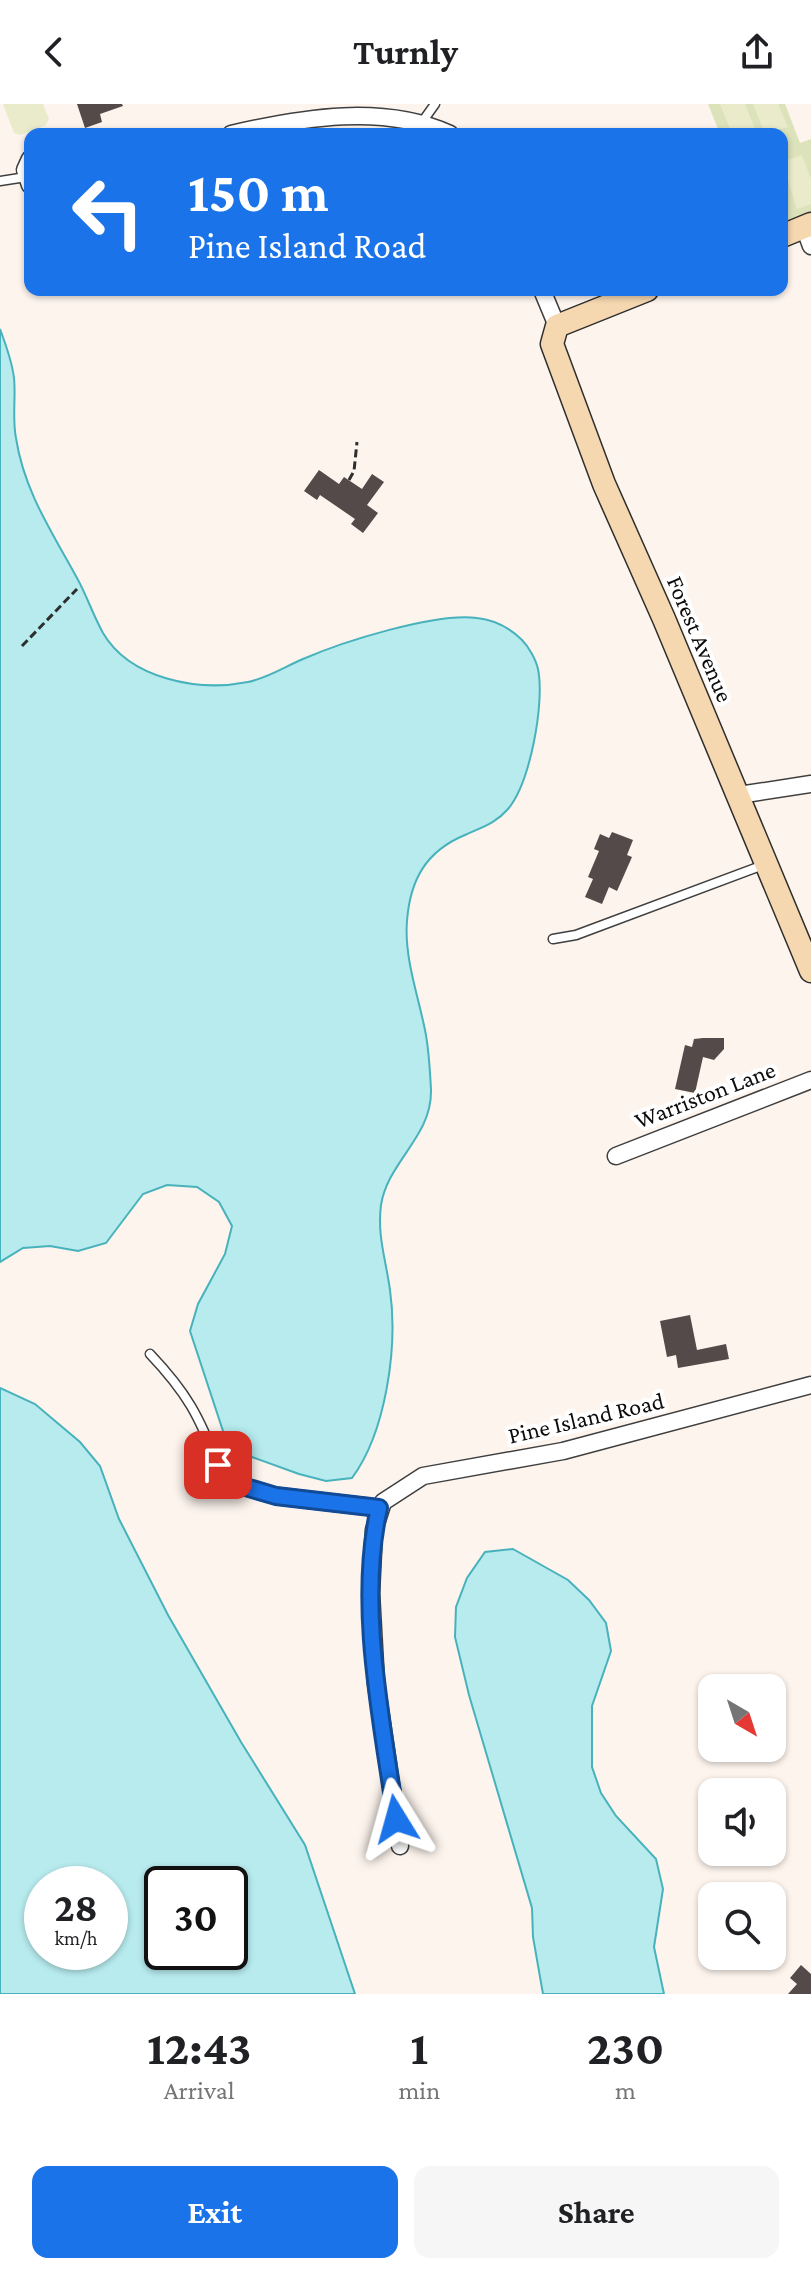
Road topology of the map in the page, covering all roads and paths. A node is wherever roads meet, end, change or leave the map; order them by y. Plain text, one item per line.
1 (430, 111) edge
2 (254, 128) edge
3 (445, 128) edge
4 (0, 181) edge
5 (24, 181) edge
6 (809, 233) edge
7 (788, 235) edge
8 (544, 296) edge
9 (632, 296) edge
10 (557, 326) junction
11 (357, 442) dead end
12 (349, 480) dead end
13 (77, 589) dead end
14 (22, 646) dead end
15 (811, 784) edge
16 (739, 795) junction
17 (767, 864) junction
18 (553, 939) dead end
19 (811, 971) edge
20 (811, 1080) edge
21 (616, 1156) dead end
22 (150, 1354) dead end
23 (811, 1385) edge
24 (218, 1465) joint
25 (379, 1508) junction
26 (400, 1846) dead end

1 - 2 street
1 - 3 street
4 - 5 lane
6 - 7 street
8 - 10 street
9 - 10 street
10 - 16 street, Forest Avenue
11 - 12 path
13 - 14 path
15 - 16 street
16 - 17 street, Forest Avenue
17 - 18 lane
17 - 19 street, Forest Avenue
20 - 21 street, Warriston Lane
22 - 24 lane
23 - 25 street, Pine Island Road
24 - 25 street
25 - 26 street

